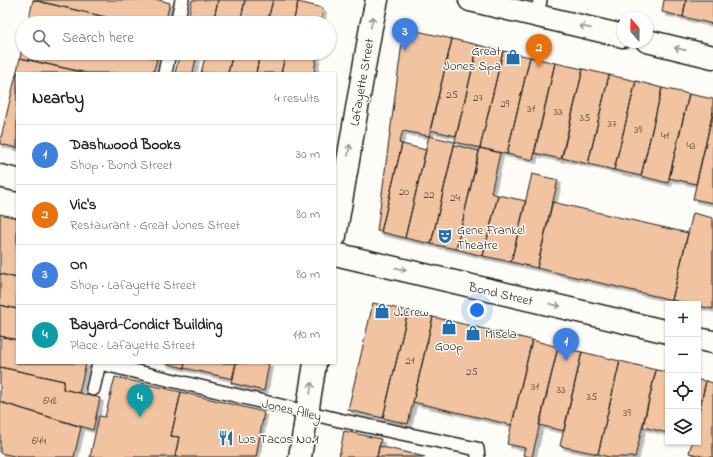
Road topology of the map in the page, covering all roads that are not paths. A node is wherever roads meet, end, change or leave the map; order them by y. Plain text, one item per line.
1 (182, 0) edge
2 (377, 0) edge
3 (470, 0) edge
4 (539, 8) edge
5 (179, 16) edge
6 (617, 34) edge
7 (653, 42) edge
8 (713, 57) edge
9 (168, 60) edge
10 (165, 72) edge
11 (0, 176) edge
12 (16, 180) edge
13 (336, 230) edge
14 (336, 254) edge
15 (665, 331) edge
16 (701, 340) edge
17 (713, 342) edge
18 (100, 364) edge
19 (104, 364) edge
20 (315, 364) edge
21 (93, 389) dead end
22 (307, 412) junction
23 (300, 457) edge
24 (478, 457) edge

1 - 5 lane
13 -> 2 street, Lafayette Street
3 - 4 street
6 -> 4 street
8 -> 7 street
9 - 10 lane
11 - 12 street
14 -> 15 street, Bond Street
16 - 17 street
18 - 21 lane
19 - 22 lane, Jones Alley
22 -> 20 street
22 - 23 street
22 - 24 lane, Jones Alley

